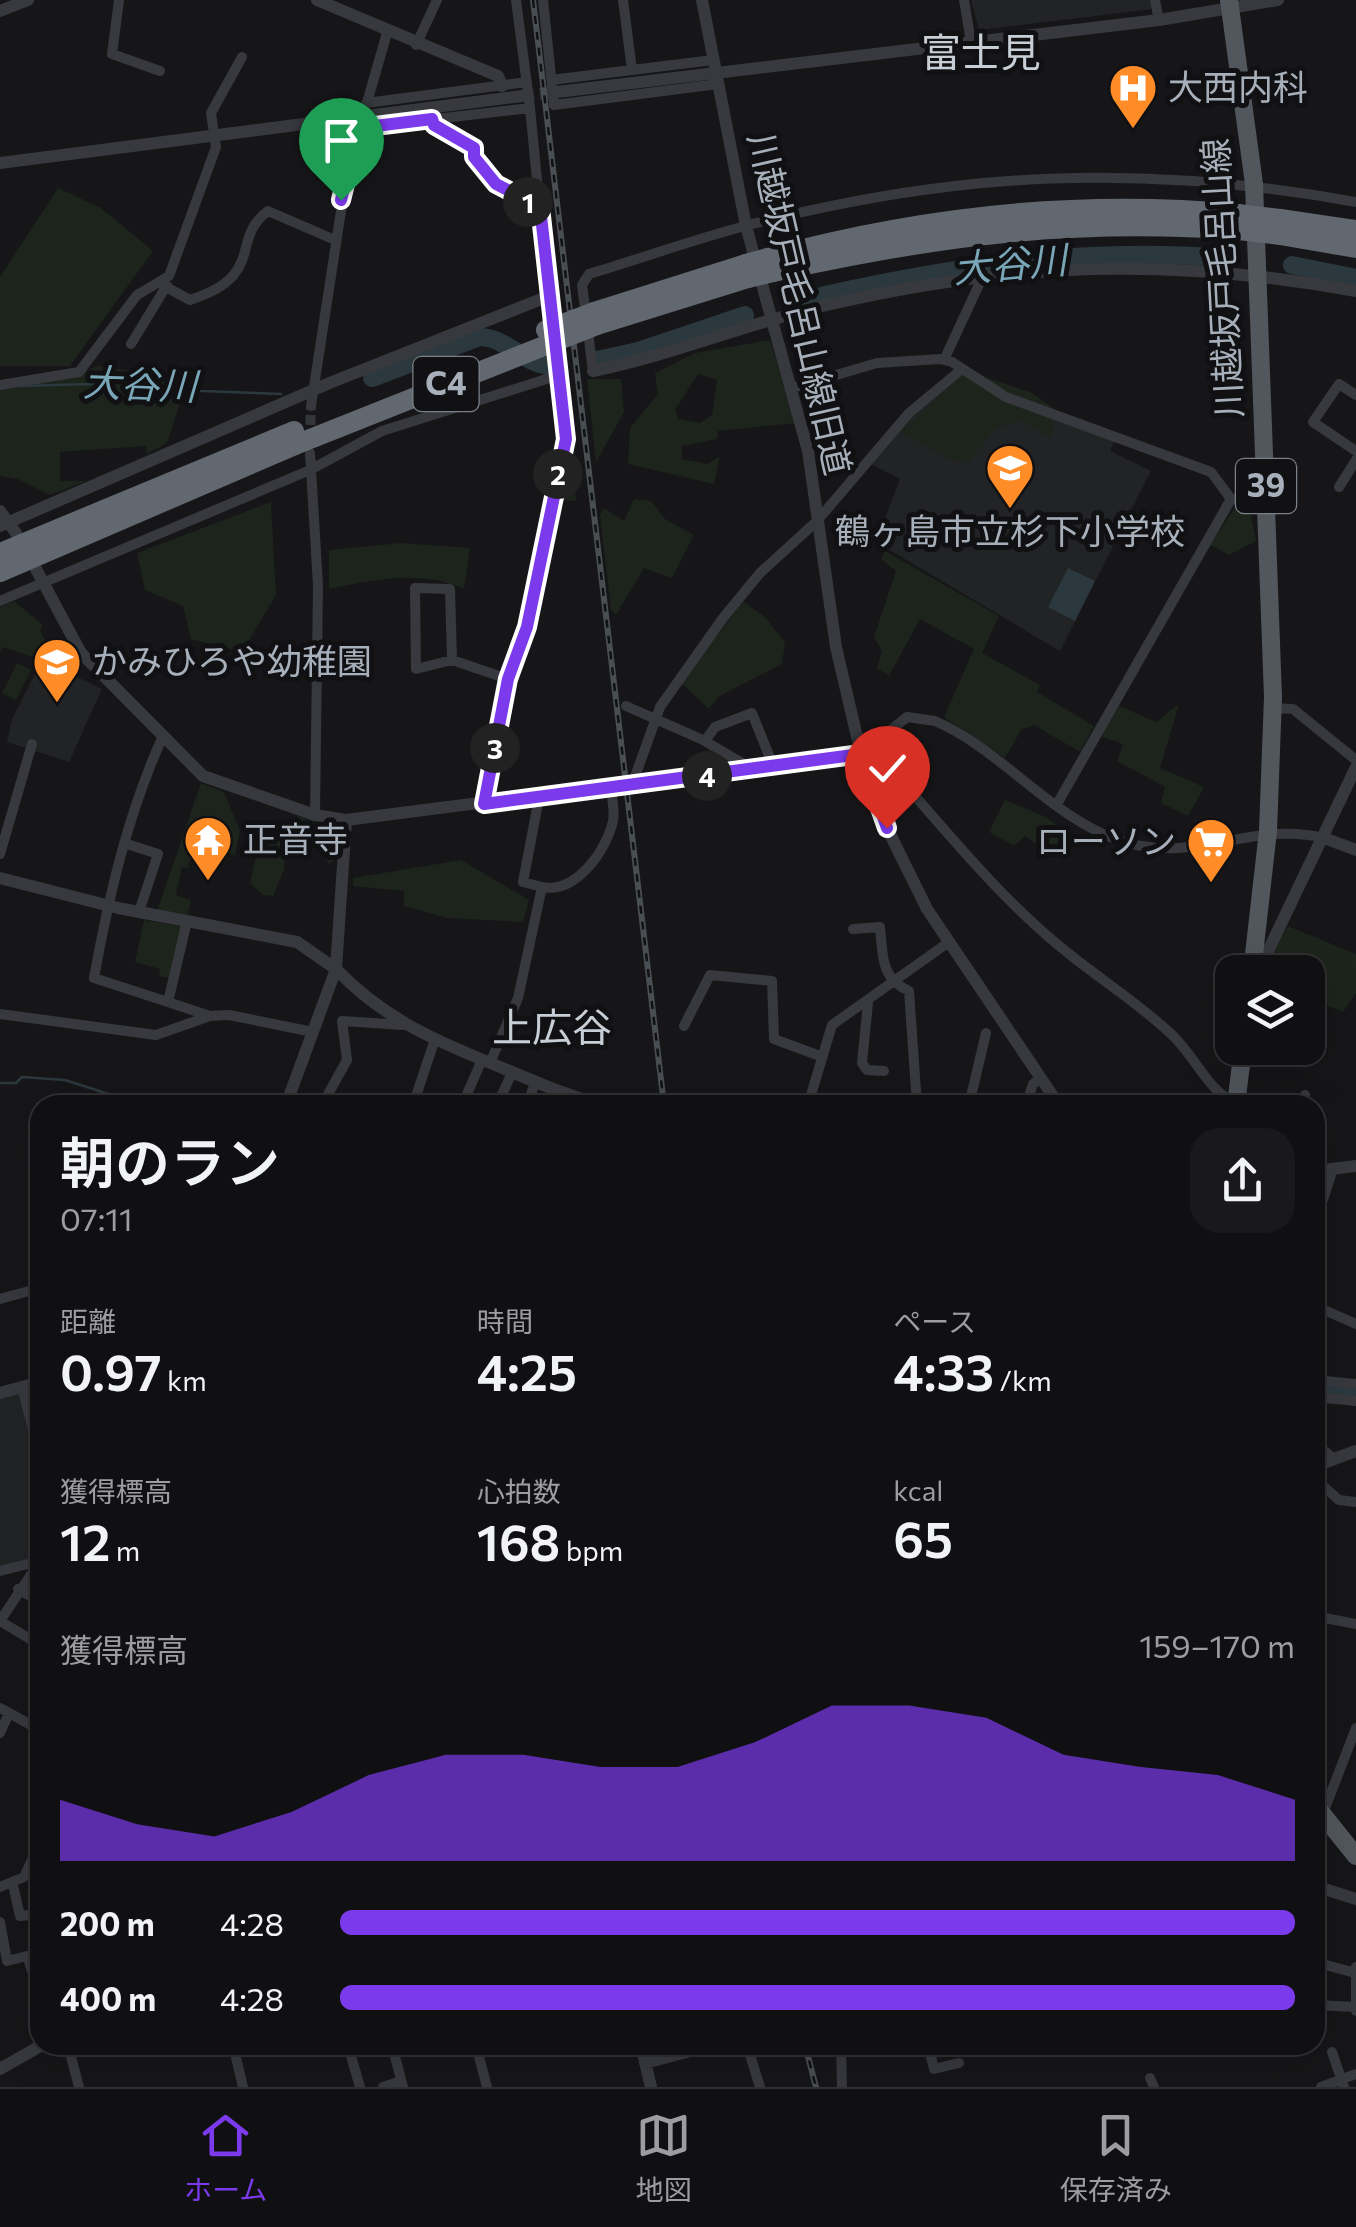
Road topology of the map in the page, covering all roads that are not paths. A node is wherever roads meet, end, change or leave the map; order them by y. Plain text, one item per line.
1 (28, 0) edge
2 (119, 0) edge
3 (317, 0) edge
4 (437, 0) edge
5 (516, 0) edge
6 (543, 0) edge
7 (623, 0) edge
8 (964, 0) edge
9 (1155, 0) edge
10 (1278, 0) edge
11 (707, 1) edge
12 (1230, 5) edge
13 (0, 11) edge
14 (1159, 20) junction
15 (387, 33) junction
16 (971, 42) junction
17 (416, 45) junction
18 (242, 57) dead end
19 (632, 70) junction
20 (160, 71) dead end
21 (715, 72) junction
22 (502, 86) junction
23 (554, 86) junction
24 (527, 95) junction
25 (363, 115) junction
26 (432, 119) junction
27 (214, 132) junction
28 (0, 164) edge
29 (1254, 184) junction
30 (1356, 202) edge
31 (540, 207) junction
32 (746, 226) junction
33 (1280, 227) junction
34 (1356, 230) edge
35 (335, 240) junction
36 (1356, 248) edge
37 (1257, 273) junction
38 (984, 276) junction
39 (168, 282) junction
40 (1356, 291) edge
41 (548, 296) junction
42 (770, 320) junction
43 (131, 344) dead end
44 (944, 360) junction
45 (962, 369) junction
46 (593, 371) joint
47 (556, 376) junction
48 (0, 385) edge
49 (792, 388) junction
50 (1356, 395) edge
51 (312, 398) junction
52 (300, 443) junction
53 (1356, 451) edge
54 (1356, 460) edge
55 (310, 470) junction
56 (1339, 487) dead end
57 (1231, 499) junction
58 (1266, 499) junction
59 (817, 521) junction
60 (6, 523) edge
61 (0, 554) edge
62 (36, 569) dead end
63 (0, 572) edge
64 (43, 584) junction
65 (0, 601) edge
66 (452, 660) junction
67 (508, 679) junction
68 (626, 706) dead end
69 (1273, 708) junction
70 (655, 719) junction
71 (164, 736) junction
72 (704, 741) junction
73 (32, 744) dead end
74 (861, 754) junction
75 (1356, 764) edge
76 (774, 768) junction
77 (754, 770) junction
78 (632, 786) junction
79 (611, 788) junction
80 (539, 798) junction
81 (484, 804) junction
82 (1057, 804) junction
83 (315, 816) junction
84 (346, 820) junction
85 (1268, 831) junction
86 (1324, 838) junction
87 (124, 843) junction
88 (1356, 850) edge
89 (0, 854) edge
90 (0, 878) edge
91 (542, 887) junction
92 (107, 906) junction
93 (139, 912) junction
94 (186, 921) junction
95 (853, 928) dead end
96 (948, 942) junction
97 (1257, 955) edge
98 (1264, 955) edge
99 (336, 970) junction
100 (894, 984) junction
101 (168, 1002) junction
102 (868, 1003) junction
103 (0, 1014) edge
104 (210, 1016) junction
105 (403, 1025) junction
106 (684, 1026) dead end
107 (313, 1032) junction
108 (986, 1033) dead end
109 (434, 1042) junction
110 (820, 1056) junction
111 (486, 1061) junction
112 (1241, 1065) edge
113 (884, 1071) dead end
114 (512, 1072) junction
115 (1041, 1078) junction
116 (541, 1086) junction
117 (290, 1095) edge
118 (327, 1095) edge
119 (416, 1095) edge
120 (467, 1095) edge
121 (502, 1095) edge
122 (534, 1095) edge
123 (547, 1095) edge
124 (571, 1095) edge
125 (810, 1095) edge
126 (916, 1095) edge
127 (971, 1095) edge
128 (1029, 1095) edge
129 (1052, 1095) edge
130 (1217, 1095) edge
131 (1237, 1095) edge
132 (1356, 1166) edge
133 (1333, 1169) junction
134 (1325, 1170) edge
135 (1325, 1193) edge
136 (30, 1291) edge
137 (0, 1299) edge
138 (1325, 1310) edge
139 (1355, 1321) edge
140 (1325, 1381) edge
141 (1356, 1384) edge
142 (30, 1385) edge
143 (22, 1387) junction
144 (0, 1393) edge
145 (1325, 1401) edge
146 (1356, 1401) edge
147 (30, 1418) edge
148 (1356, 1451) edge
149 (1325, 1452) edge
150 (1332, 1457) junction
151 (1325, 1461) edge
152 (1325, 1487) edge
153 (1356, 1502) edge
154 (30, 1564) edge
155 (0, 1571) edge
156 (30, 1574) edge
157 (18, 1589) junction
158 (30, 1596) edge
159 (1325, 1618) edge
160 (0, 1621) edge
161 (1356, 1624) edge
162 (30, 1640) edge
163 (5, 1711) edge
164 (30, 1725) edge
165 (1356, 1728) edge
166 (0, 1733) edge
167 (1353, 1745) edge
168 (1325, 1806) edge
169 (1325, 1820) edge
170 (1356, 1856) edge
171 (30, 1864) edge
172 (13, 1884) junction
173 (0, 1887) edge
174 (1325, 1889) edge
175 (1356, 1899) edge
176 (30, 1915) edge
177 (0, 1922) edge
178 (1325, 1964) edge
179 (30, 1965) edge
180 (1355, 1970) edge
181 (1325, 2006) edge
182 (1355, 2008) edge
183 (30, 2052) edge
184 (1332, 2052) dead end
185 (71, 2055) edge
186 (235, 2055) edge
187 (350, 2055) edge
188 (395, 2055) edge
189 (479, 2055) edge
190 (643, 2055) edge
191 (675, 2055) edge
192 (749, 2055) edge
193 (841, 2055) edge
194 (930, 2055) edge
195 (645, 2063) junction
196 (959, 2063) dead end
197 (0, 2069) edge
198 (1356, 2074) edge
199 (1343, 2083) edge
200 (402, 2084) edge
201 (79, 2087) edge
202 (242, 2087) edge
203 (360, 2087) edge
204 (383, 2087) edge
205 (487, 2087) edge
206 (651, 2087) edge
207 (760, 2087) edge
208 (842, 2087) edge
209 (1321, 2087) edge

1 - 13 street
2 - 20 street
3 - 15 street
4 - 17 street
5 - 24 street
6 - 23 street
7 - 19 street
8 - 16 street
9 - 14 street
10 - 12 street
11 - 21 street, 川越坂戸毛呂山線旧道
12 - 14 street
12 - 29 main road, 川越坂戸毛呂山線 / 39
14 - 16 street
15 - 17 street
15 - 25 street
16 - 21 street
17 - 22 street
18 - 27 street
19 - 21 street
19 - 23 street
21 - 23 street
21 - 32 street, 川越坂戸毛呂山線旧道
22 - 24 street
22 - 25 street
24 - 25 street
24 - 26 street
24 - 31 street
25 - 26 street
25 - 27 street
25 - 35 street
26 - 31 street
27 - 28 street
27 - 39 street
29 - 30 street
29 - 32 street
29 - 37 main road, 川越坂戸毛呂山線 / 39
31 - 41 street
32 - 42 street, 川越坂戸毛呂山線旧道
32 - 46 street
33 - 34 highway, C4
33 - 36 highway, C4
33 - 52 highway, C4, bridge
35 - 39 street
35 - 51 street
37 - 38 street
37 - 40 street
37 - 58 main road, 川越坂戸毛呂山線 / 39
38 - 42 street
38 - 44 street
39 - 43 street
39 - 48 street
41 - 47 street
41 - 51 street
42 - 46 street
42 - 49 street, 川越坂戸毛呂山線旧道
44 - 45 street
44 - 49 street
45 - 57 street
45 - 59 street
47 - 55 street
47 - 67 street
49 - 59 street, 川越坂戸毛呂山線旧道
50 - 53 street
51 - 60 street
52 - 55 street
52 - 61 highway, C4
52 - 63 highway, C4
54 - 56 street
55 - 64 street
55 - 83 street
57 - 58 street
57 - 82 street
58 - 69 main road, 川越坂戸毛呂山線 / 39
59 - 70 street
59 - 74 street, 川越坂戸毛呂山線旧道
62 - 64 street
64 - 65 street
64 - 71 street
66 - 66 street
66 - 67 street
67 - 81 street
68 - 70 street
69 - 75 street
69 - 85 main road, 川越坂戸毛呂山線 / 39
70 - 72 street
70 - 78 street
71 - 83 street
71 - 87 street
72 - 76 street
72 - 77 street
73 - 89 street
74 - 76 street
74 - 82 street
74 - 96 street, 川越坂戸毛呂山線旧道
74 - 130 street
75 - 86 street
76 - 77 street
77 - 78 street
78 - 79 street
79 - 80 street
79 - 91 street
80 - 81 street
80 - 91 street
81 - 84 street
82 - 85 street
83 - 84 street
84 - 99 street
85 - 86 street
85 - 97 main road, 川越坂戸毛呂山線 / 39
86 - 88 street
86 - 98 street
87 - 92 street
87 - 93 street
90 - 92 street
91 - 111 street
92 - 93 street
92 - 101 street
93 - 94 street
94 - 99 street
94 - 101 street
95 - 100 street
96 - 100 street
96 - 115 street, 川越坂戸毛呂山線旧道
99 - 105 street
99 - 107 street
100 - 102 street
100 - 126 street
101 - 104 street
102 - 110 street
102 - 113 street
103 - 104 street
104 - 107 street
105 - 109 street
105 - 118 street
106 - 110 street
107 - 117 street
108 - 127 street
109 - 111 street
109 - 119 street
110 - 125 street
111 - 114 street
111 - 120 street
112 - 131 main road
114 - 116 street
114 - 121 street
115 - 128 street
115 - 129 street, 川越坂戸毛呂山線旧道
116 - 122 street
116 - 123 street
116 - 124 street
132 - 133 street
133 - 134 street
133 - 135 street
136 - 137 street
138 - 139 street
140 - 141 street
142 - 143 street
143 - 144 street
143 - 147 street
145 - 146 street
148 - 150 street
149 - 150 street
150 - 151 street
152 - 153 street
154 - 155 street
156 - 157 street
157 - 158 street
157 - 160 street
159 - 161 street
160 - 162 street
163 - 164 street
163 - 166 street
165 - 167 street
167 - 168 street
169 - 170 main road
171 - 172 street
172 - 173 street
172 - 176 street
174 - 175 street
177 - 179 street
178 - 180 street
180 - 182 street
181 - 182 street
183 - 197 street
184 - 199 street
185 - 201 street
186 - 202 street
187 - 203 street
188 - 200 street
189 - 205 street
190 - 195 street
191 - 195 street
192 - 207 street
193 - 208 street
194 - 196 street
195 - 206 street
198 - 199 street
199 - 209 street
200 - 204 street

